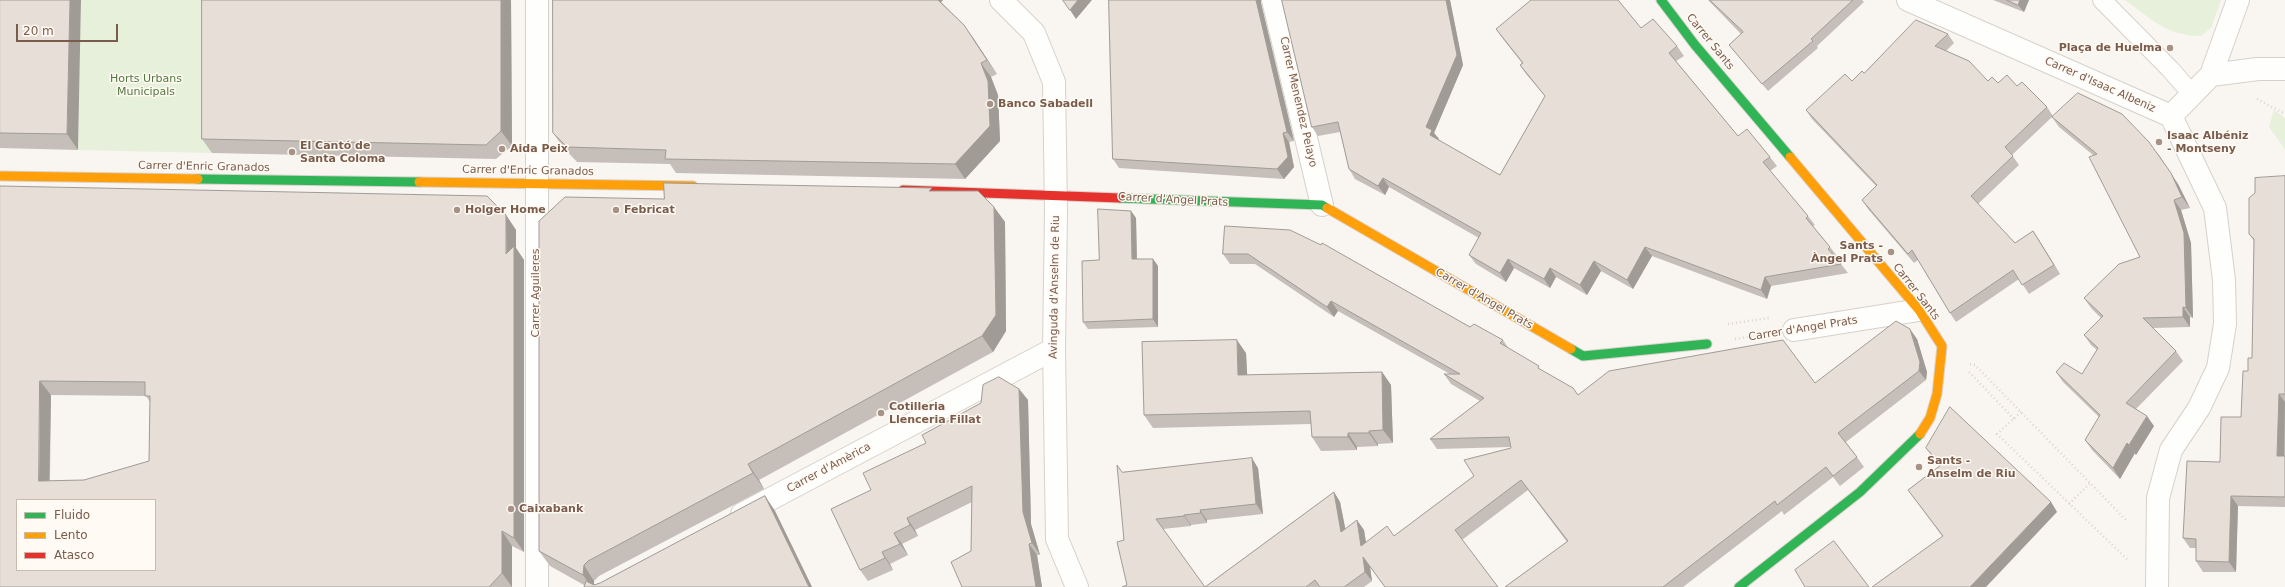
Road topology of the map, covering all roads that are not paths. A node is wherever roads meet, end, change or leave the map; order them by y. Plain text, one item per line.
1 (537, 0) edge
2 (1000, 0) edge
3 (1273, 0) edge
4 (1661, 0) edge
5 (1908, 0) edge
6 (2102, 0) edge
7 (2238, 0) edge
8 (2285, 69) edge
9 (2211, 74) junction
10 (2192, 94) junction
11 (2171, 116) junction
12 (0, 176) edge
13 (537, 184) junction
14 (700, 186) edge
15 (890, 190) edge
16 (1056, 195) junction
17 (1322, 205) junction
18 (1918, 310) junction
19 (1794, 330) road end
20 (1707, 344) road end
21 (1054, 348) junction
22 (723, 524) edge
23 (537, 587) edge
24 (1077, 587) edge
25 (1739, 587) edge
26 (2157, 587) edge

1 - 13 street, Carrer Aguileres
2 - 16 street, Avinguda d'Anselm de Riu
3 - 17 street, Carrer Menendez Pelayo
4 - 18 street, Carrer Sants
5 - 11 street, Carrer d'Isaac Albeniz
6 - 10 lane
7 - 9 street
8 - 9 street
9 - 10 street
10 - 11 street
11 - 26 street
12 - 13 street, Carrer d'Enric Granados
13 - 14 street, Carrer d'Enric Granados
13 - 23 street, Carrer Aguileres
15 - 16 street
16 - 17 street, Carrer d'Angel Prats
16 - 21 street, Avinguda d'Anselm de Riu
17 - 20 street, Carrer d'Angel Prats
18 - 19 street, Carrer d'Angel Prats
18 - 25 street, Carrer Sants
21 - 22 street, Carrer d'Amèrica
21 - 24 street, Avinguda d'Anselm de Riu

